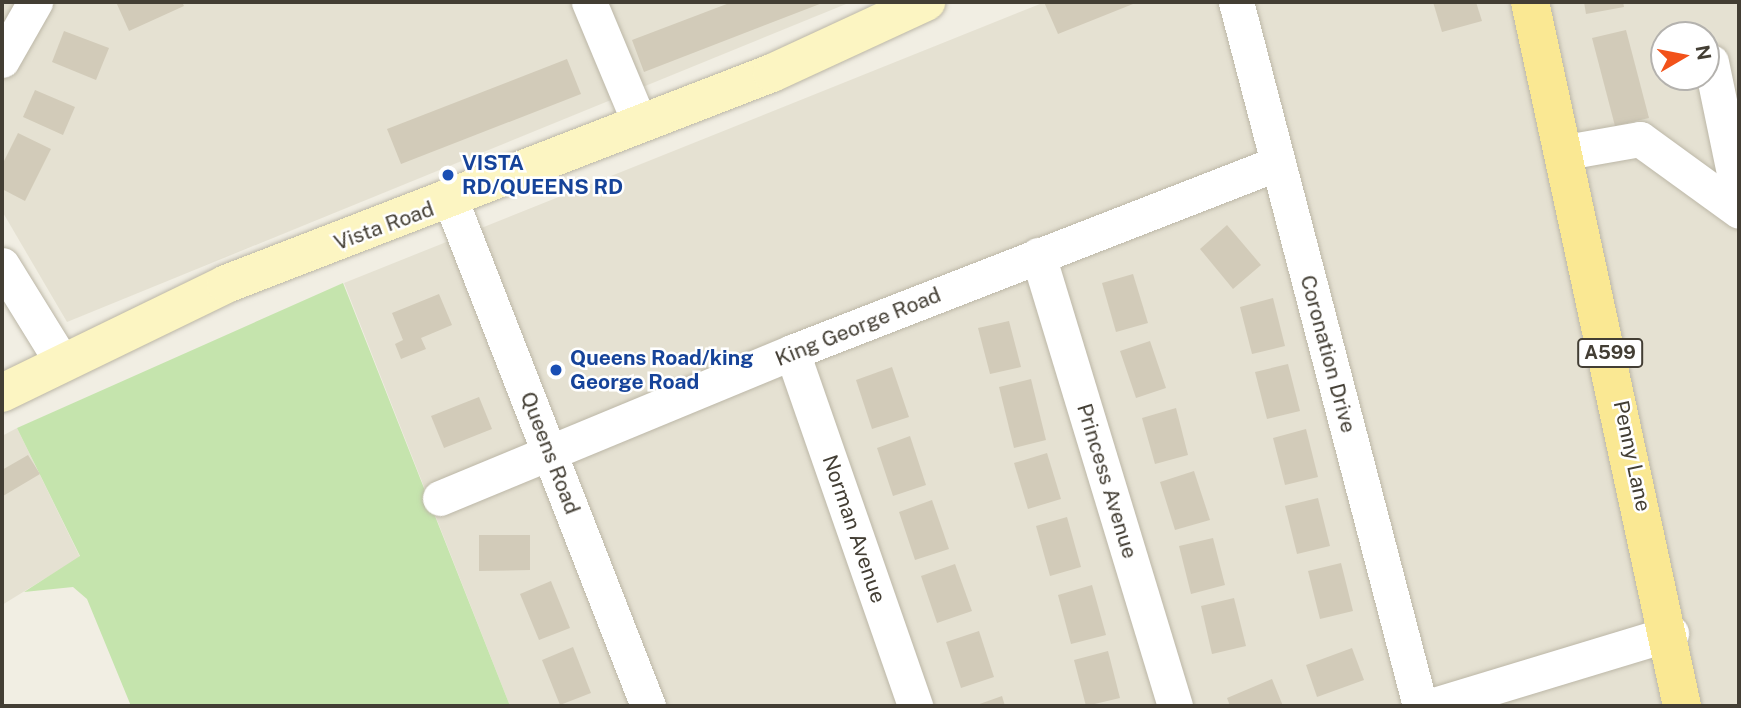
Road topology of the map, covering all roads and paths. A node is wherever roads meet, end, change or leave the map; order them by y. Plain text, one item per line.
1 (35, 2) edge
2 (589, 2) edge
3 (926, 2) edge
4 (1236, 2) edge
5 (1530, 2) edge
6 (2, 60) edge
7 (1717, 91) edge
8 (640, 124) junction
9 (1566, 152) junction
10 (1278, 163) junction
11 (1739, 197) edge
12 (451, 201) junction
13 (1739, 211) edge
14 (1038, 256) junction
15 (2, 265) edge
16 (792, 352) junction
17 (62, 362) junction
18 (2, 393) edge
19 (550, 454) junction
20 (440, 498) dead end
21 (1671, 633) junction
22 (648, 706) edge
23 (915, 706) edge
24 (1175, 706) edge
25 (1420, 706) edge
26 (1431, 706) edge
27 (1682, 706) edge

1 - 6 street
2 - 8 street
3 - 8 main road, Vista Road
4 - 10 street, Coronation Drive
5 - 9 main road, Penny Lane / A599
7 - 11 street
8 - 12 main road, Vista Road
9 - 13 street
9 - 21 main road, Penny Lane / A599
10 - 14 street, King George Road
10 - 25 street, Coronation Drive
12 - 17 main road, Vista Road
12 - 19 street, Queens Road
14 - 16 street, King George Road
14 - 24 street, Princess Avenue
15 - 17 street
16 - 19 street, King George Road
16 - 23 street, Norman Avenue
17 - 18 main road, Vista Road
19 - 20 street, King George Road
19 - 22 street, Queens Road
21 - 26 street
21 - 27 main road, Penny Lane / A599

